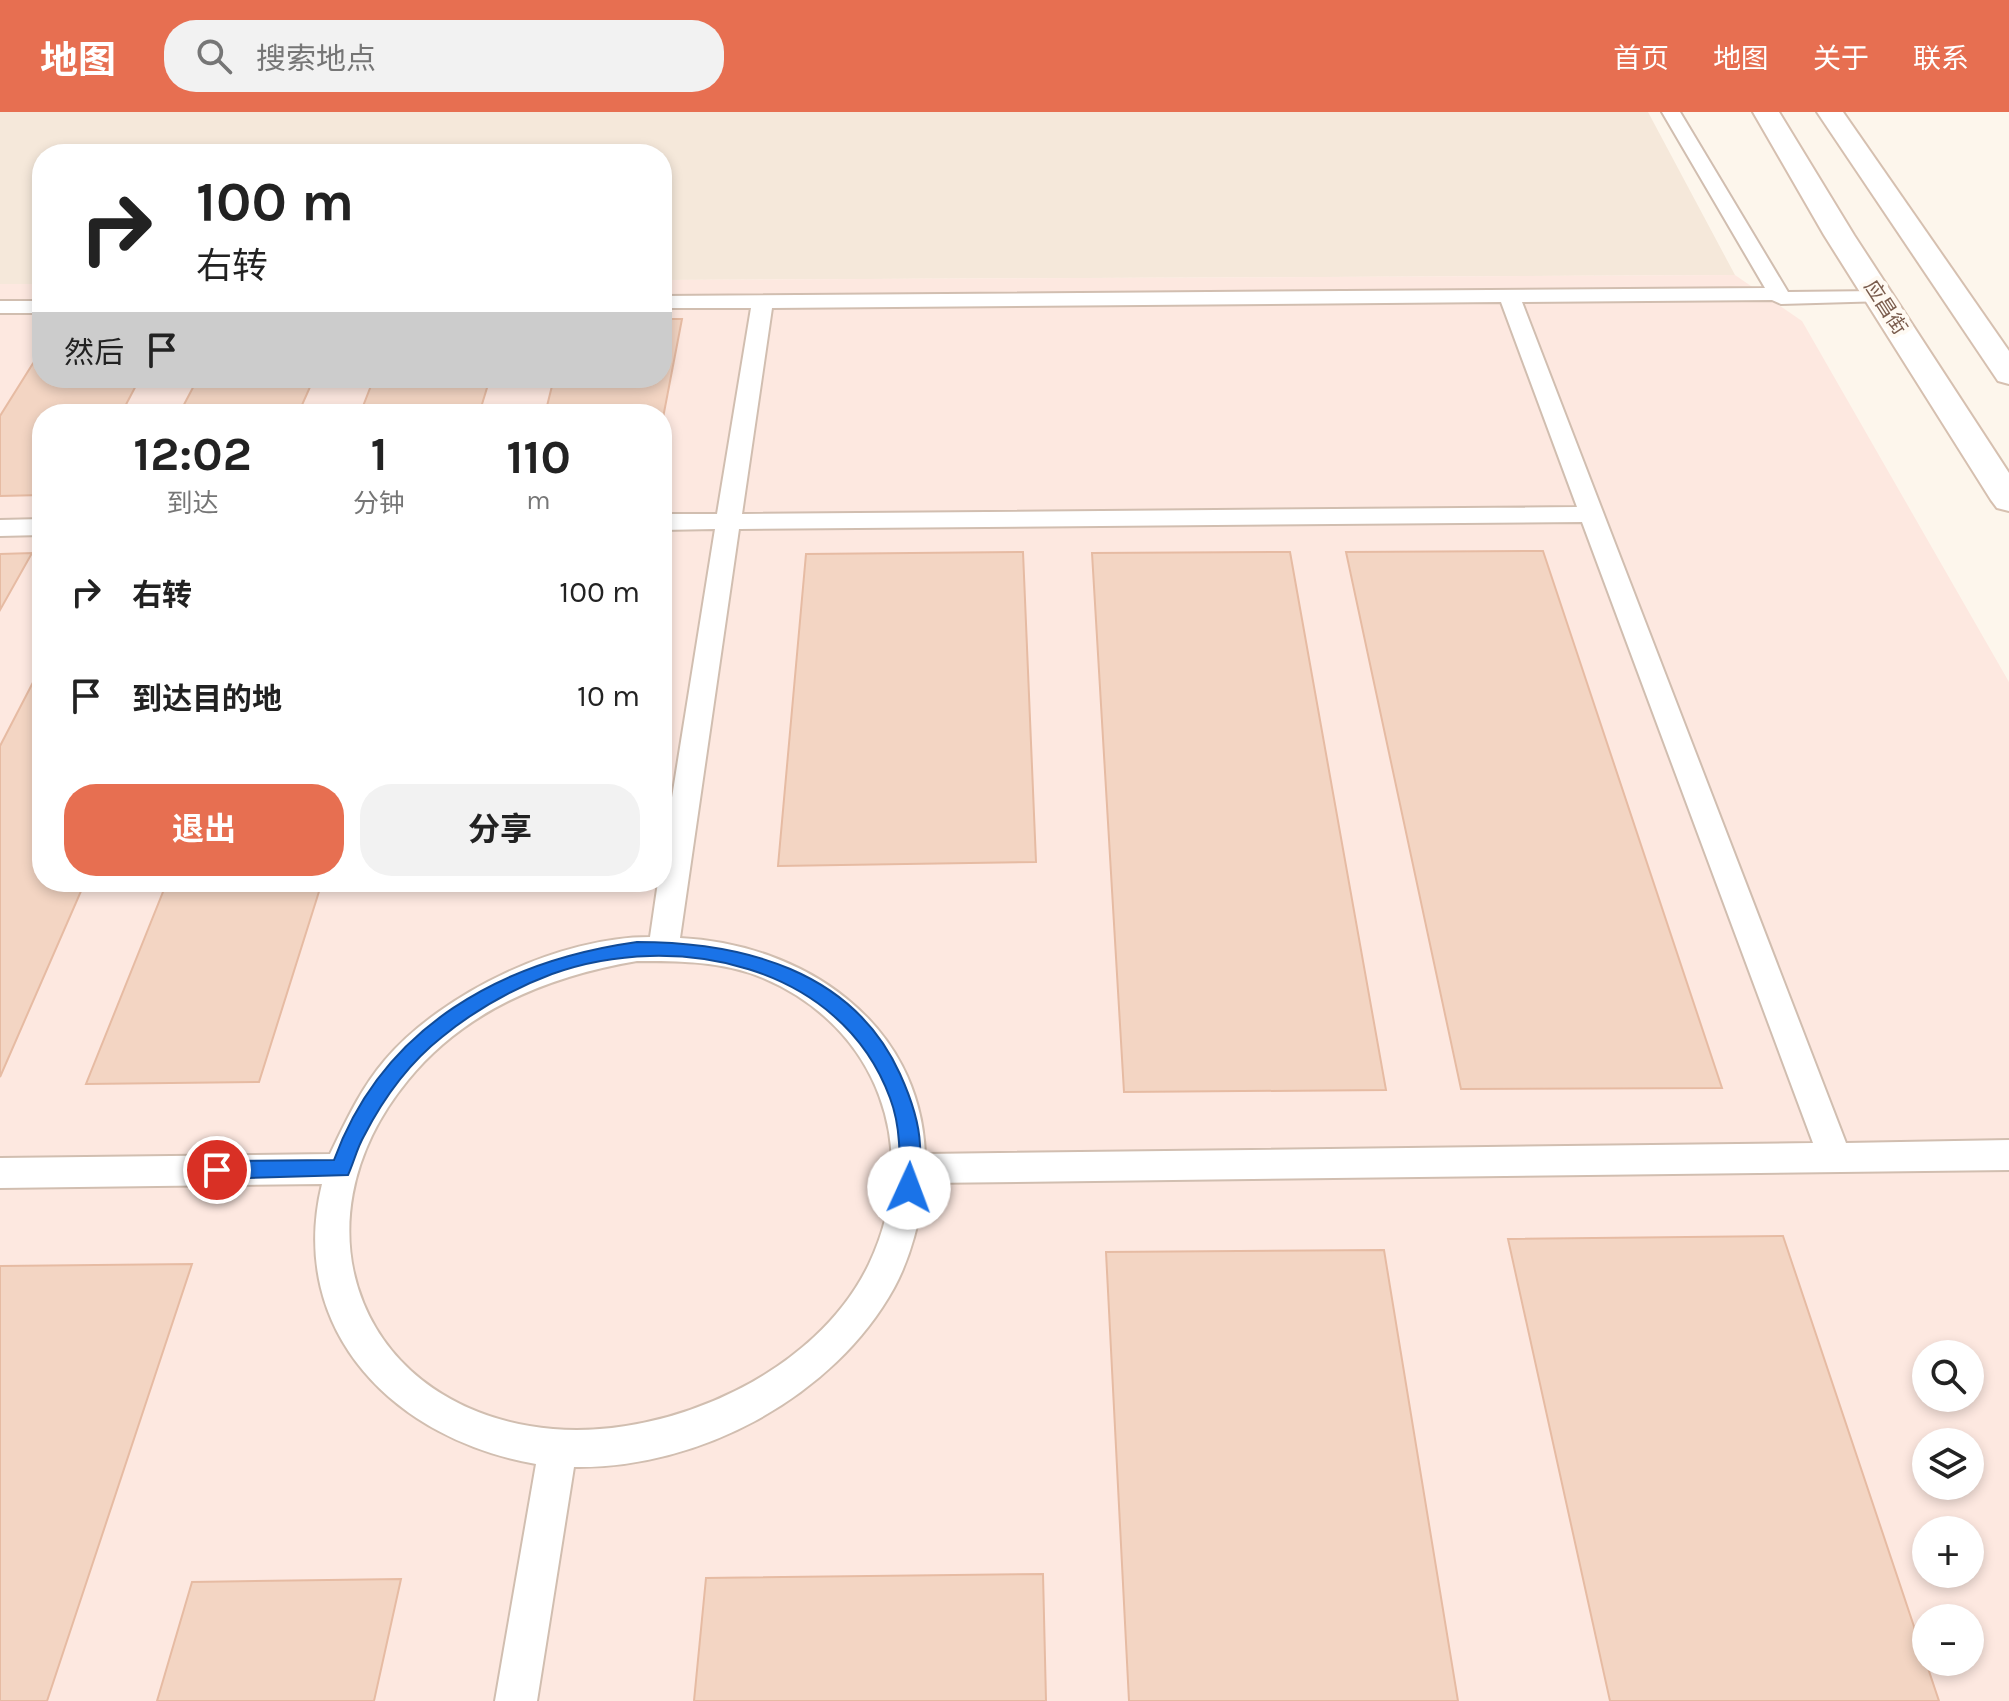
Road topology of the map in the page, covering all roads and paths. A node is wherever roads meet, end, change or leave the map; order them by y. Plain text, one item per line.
1 (1671, 112) edge
2 (1766, 112) edge
3 (1830, 112) edge
4 (1778, 294) junction
5 (1509, 296) junction
6 (1879, 297) junction
7 (672, 302) edge
8 (762, 302) junction
9 (0, 307) edge
10 (32, 307) edge
11 (2009, 374) edge
12 (2009, 500) edge
13 (1591, 514) junction
14 (672, 522) edge
15 (728, 522) junction
16 (32, 527) edge
17 (0, 528) edge
18 (672, 890) edge
19 (672, 892) edge
20 (663, 949) junction
21 (2009, 1155) edge
22 (1835, 1157) junction
23 (341, 1169) junction
24 (910, 1169) junction
25 (0, 1173) edge
26 (558, 1447) junction
27 (516, 1701) edge

1 - 4 lane
2 - 6 main road, 应昌街
3 - 11 main road
4 - 5 lane
4 - 6 lane
5 - 8 lane
5 - 13 lane
6 - 12 main road, 应昌街
7 - 8 lane
8 - 15 lane
9 - 10 lane
13 - 15 lane
13 - 22 lane
14 - 15 lane
15 - 18 lane
16 - 17 lane
19 - 20 lane
20 - 23 lane
20 - 24 lane
21 - 22 lane
22 - 24 lane
23 - 25 lane
23 - 26 lane
24 - 26 lane
26 - 27 lane

